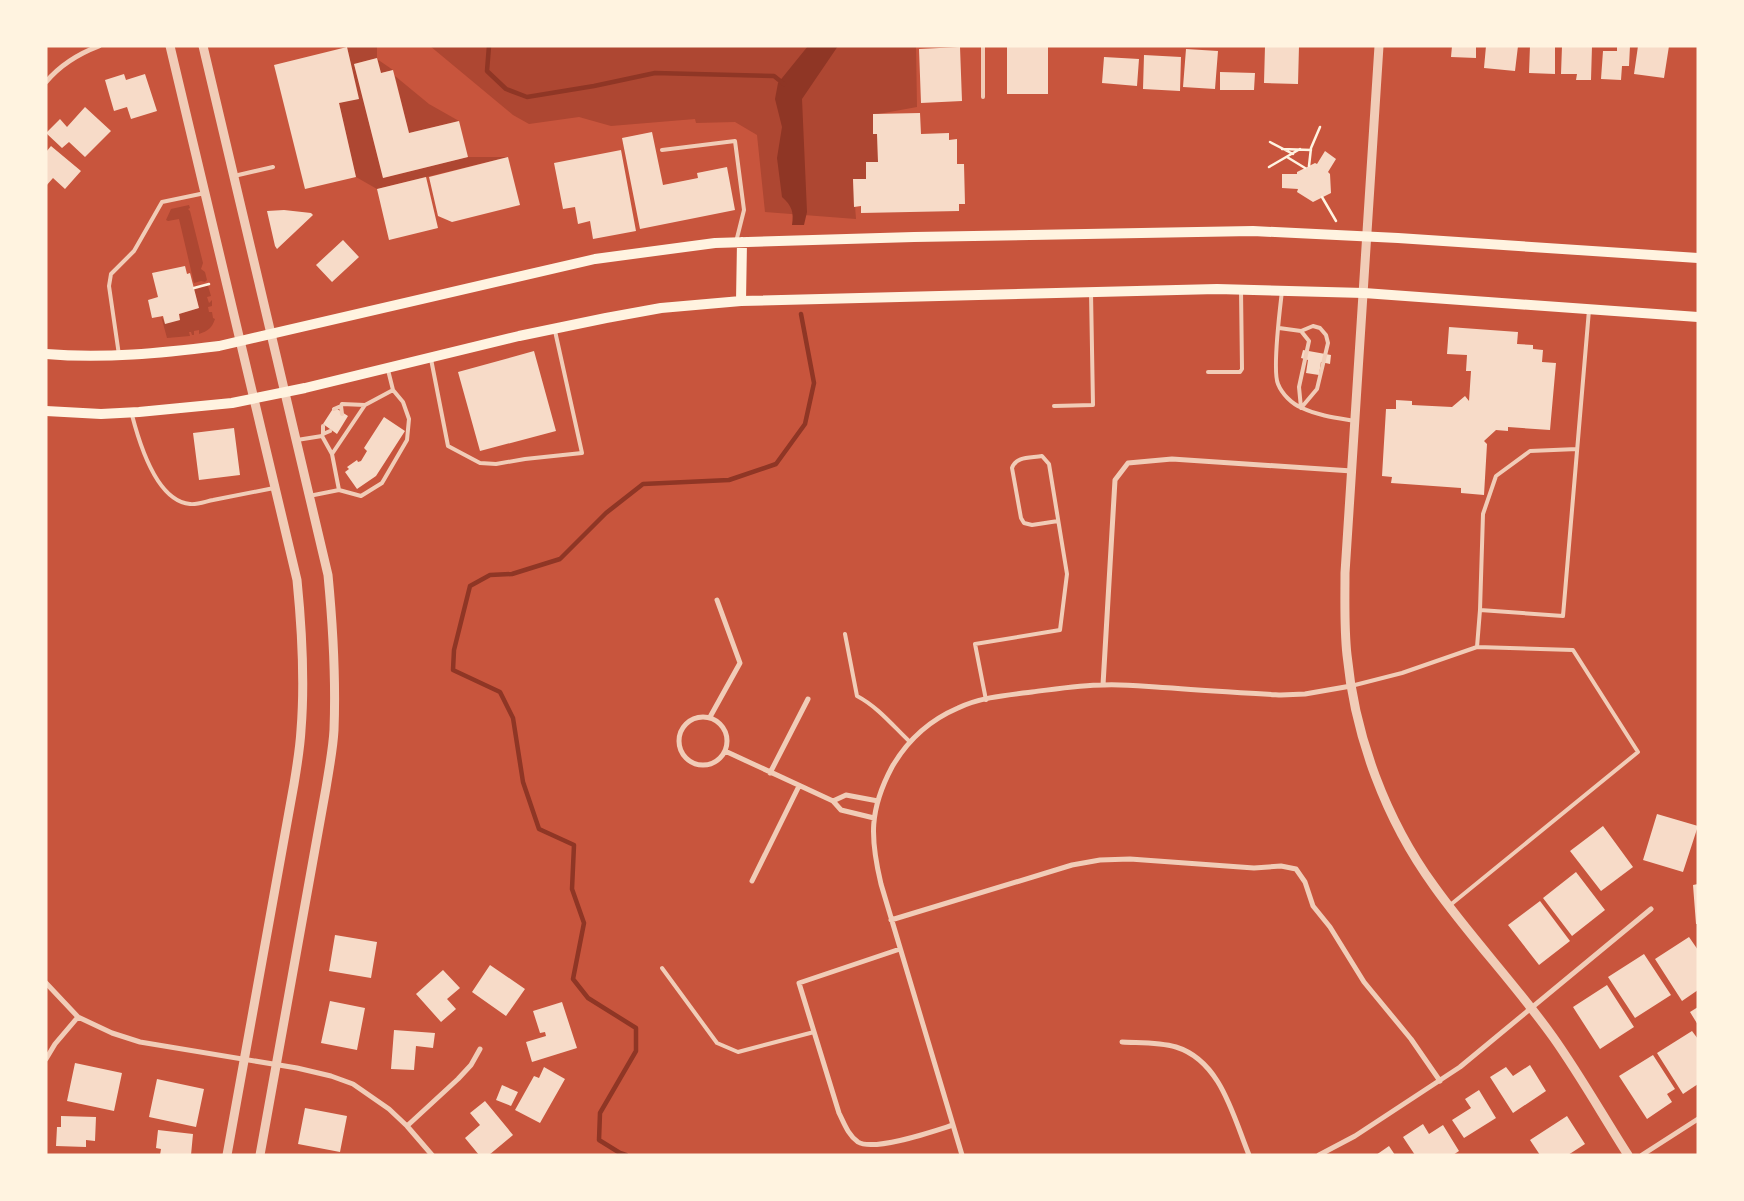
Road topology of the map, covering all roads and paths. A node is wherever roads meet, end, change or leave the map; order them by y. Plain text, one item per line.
1 (99, 46) edge
2 (170, 46) edge
3 (203, 46) edge
4 (982, 46) edge
5 (1379, 46) edge
6 (46, 82) edge
7 (983, 97) dead end
8 (1320, 127) dead end
9 (1270, 142) dead end
10 (1282, 149) junction
11 (1300, 149) junction
12 (662, 150) dead end
13 (1311, 150) junction
14 (1292, 154) junction
15 (1287, 157) junction
16 (1309, 166) dead end
17 (273, 167) dead end
18 (1269, 167) dead end
19 (1305, 168) dead end
20 (234, 176) junction
21 (205, 193) junction
22 (1322, 197) dead end
23 (1336, 221) dead end
24 (1367, 236) junction
25 (739, 242) junction
26 (1698, 258) edge
27 (209, 284) dead end
28 (194, 288) dead end
29 (1241, 290) junction
30 (1282, 291) junction
31 (1091, 292) junction
32 (1364, 294) junction
33 (741, 301) junction
34 (1589, 310) junction
35 (1698, 317) edge
36 (554, 328) junction
37 (1279, 328) junction
38 (1301, 332) junction
39 (271, 335) junction
40 (240, 342) junction
41 (46, 354) edge
42 (119, 356) junction
43 (431, 357) junction
44 (387, 368) junction
45 (1208, 372) dead end
46 (393, 390) junction
47 (285, 392) junction
48 (254, 399) junction
49 (365, 405) junction
50 (341, 406) junction
51 (1054, 406) dead end
52 (1301, 408) junction
53 (334, 409) dead end
54 (46, 411) edge
55 (132, 412) junction
56 (342, 414) dead end
57 (1355, 421) junction
58 (323, 426) dead end
59 (330, 431) dead end
60 (323, 435) junction
61 (297, 440) junction
62 (1577, 449) junction
63 (332, 454) junction
64 (1352, 471) junction
65 (275, 488) junction
66 (339, 490) junction
67 (309, 496) junction
68 (1058, 521) junction
69 (717, 600) dead end
70 (1480, 610) junction
71 (845, 634) dead end
72 (1477, 647) junction
73 (1103, 685) junction
74 (1351, 686) junction
75 (808, 699) dead end
76 (986, 700) junction
77 (710, 718) junction
78 (910, 742) junction
79 (725, 751) junction
80 (770, 773) junction
81 (799, 786) junction
82 (832, 801) junction
83 (878, 801) junction
84 (874, 818) junction
85 (752, 881) dead end
86 (1449, 906) junction
87 (1651, 909) dead end
88 (892, 920) junction
89 (900, 949) junction
90 (662, 968) dead end
91 (46, 983) edge
92 (1530, 1008) junction
93 (78, 1017) junction
94 (814, 1032) junction
95 (1122, 1042) dead end
96 (480, 1048) dead end
97 (46, 1059) edge
98 (244, 1061) junction
99 (276, 1065) junction
100 (1440, 1081) junction
101 (1698, 1119) edge
102 (953, 1125) junction
103 (407, 1126) junction
104 (227, 1155) edge
105 (260, 1155) edge
106 (432, 1155) edge
107 (962, 1155) edge
108 (1249, 1155) edge
109 (1319, 1155) edge
110 (1628, 1155) edge
111 (1642, 1155) edge

1 - 6 street
2 - 21 street
3 - 20 street
4 - 7 lane
5 - 24 street
8 - 13 path
9 - 10 path
10 - 11 path
10 - 14 path
11 - 13 path
11 - 14 path
12 - 25 lane
13 - 16 path
14 - 15 path
15 - 18 path
15 - 19 path
17 - 20 lane
20 - 39 street
21 - 40 street
21 - 42 lane
22 - 23 path
24 - 25 main road
24 - 26 main road
24 - 32 street
25 - 33 main road
25 - 39 main road
27 - 28 path
29 - 30 main road
29 - 31 main road
29 - 45 lane
30 - 32 main road
30 - 37 lane
31 - 33 main road
31 - 51 lane
32 - 34 main road
32 - 57 street
33 - 36 main road
34 - 35 main road
34 - 62 lane
36 - 43 main road
36 - 43 lane
37 - 38 lane
37 - 52 lane
38 - 52 lane
38 - 52 lane
39 - 40 main road
39 - 47 street
40 - 42 main road
40 - 48 street
41 - 42 main road
43 - 44 main road
44 - 46 lane
44 - 47 main road
46 - 49 lane
46 - 66 lane
47 - 48 main road
47 - 61 street
48 - 55 main road
48 - 65 street
49 - 50 lane
49 - 63 lane
50 - 53 lane
50 - 56 lane
52 - 57 lane
54 - 55 main road
55 - 65 lane
57 - 64 street
58 - 60 lane
59 - 60 lane
60 - 61 lane
60 - 63 lane
61 - 67 street
62 - 70 lane
62 - 70 lane
63 - 66 lane
64 - 73 street
64 - 74 street
65 - 98 street
66 - 67 lane
67 - 99 street
68 - 68 lane
68 - 76 lane
69 - 77 street
70 - 72 lane
71 - 78 lane
72 - 74 lane
72 - 86 lane
73 - 74 street
73 - 76 street
74 - 86 street
75 - 80 street
76 - 78 street
77 - 79 street
77 - 79 street
78 - 83 street
79 - 80 street
80 - 81 street
81 - 82 street
81 - 85 street
82 - 83 street
82 - 84 street
83 - 84 street
84 - 88 street
86 - 92 street
87 - 92 street
88 - 89 street
88 - 100 street
89 - 94 street
89 - 102 street
90 - 94 lane
91 - 93 street
92 - 100 street
92 - 110 street
93 - 97 street
93 - 98 street
94 - 102 street
95 - 108 street
96 - 103 street
98 - 99 street
98 - 104 street
99 - 103 street
99 - 105 street
100 - 109 street
101 - 111 street
102 - 107 street
103 - 106 street

